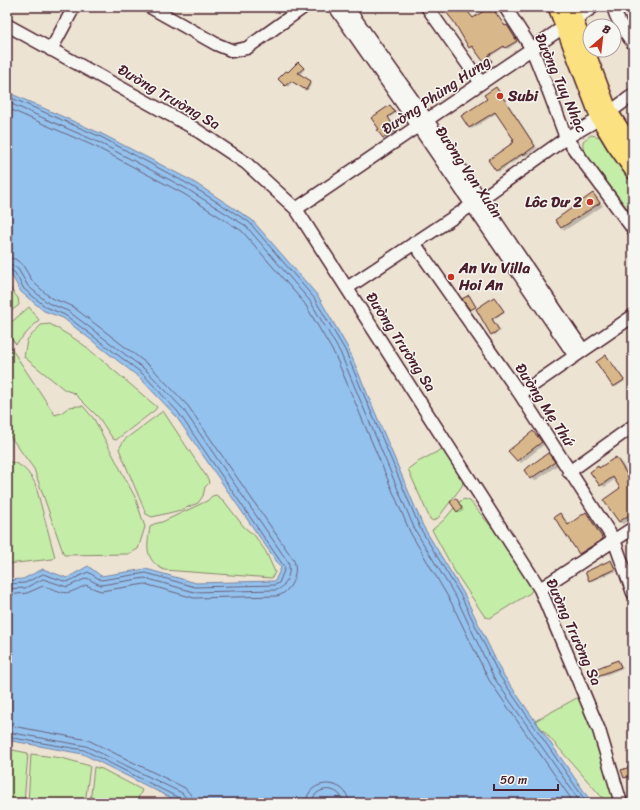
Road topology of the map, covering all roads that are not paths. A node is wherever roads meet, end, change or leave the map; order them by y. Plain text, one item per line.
1 (74, 7) edge
2 (304, 7) edge
3 (335, 7) edge
4 (347, 7) edge
5 (427, 7) edge
6 (505, 7) edge
7 (556, 7) edge
8 (593, 7) edge
9 (613, 7) edge
10 (152, 8) edge
11 (569, 18) edge
12 (7, 25) edge
13 (633, 43) edge
14 (532, 49) junction
15 (51, 50) junction
16 (481, 83) junction
17 (633, 95) edge
18 (605, 115) junction
19 (422, 123) junction
20 (566, 138) junction
21 (633, 147) edge
22 (633, 171) edge
23 (476, 202) junction
24 (296, 209) junction
25 (633, 228) edge
26 (414, 242) junction
27 (347, 288) junction
28 (633, 316) edge
29 (579, 353) junction
30 (520, 394) junction
31 (633, 426) edge
32 (569, 472) junction
33 (633, 528) edge
34 (614, 540) junction
35 (540, 589) junction
36 (633, 593) edge
37 (621, 803) edge

1 - 15 street
2 - 10 street
3 - 19 street, Đường Vạn Xuân
4 - 19 street, Đường Vạn Xuân
5 - 16 street
6 - 14 street, Đường Tuy Nhạc
7 - 11 main road
8 - 11 street, Đường Phùng Hưng
9 - 13 street
11 - 14 street, Đường Phùng Hưng
11 - 18 main road
12 - 15 street, Đường Trường Sa
14 - 16 street, Đường Phùng Hưng
14 - 20 street, Đường Tuy Nhạc
15 - 24 street, Đường Trường Sa
16 - 19 street, Đường Phùng Hưng
17 - 18 street
18 - 20 street
18 - 21 main road
18 - 22 main road
19 - 23 street, Đường Vạn Xuân
19 - 24 street, Đường Phùng Hưng
20 - 23 street
20 - 25 street, Đường Tuy Nhạc
23 - 26 street
23 - 29 street, Đường Vạn Xuân
24 - 27 street, Đường Trường Sa
26 - 27 street
26 - 30 street, Đường Mẹ Thứ
27 - 35 street, Đường Trường Sa
28 - 29 street
29 - 30 street
30 - 32 street, Đường Mẹ Thứ
31 - 32 street
32 - 34 street, Đường Mẹ Thứ
33 - 34 street
34 - 35 street
34 - 36 street, Đường Mẹ Thứ
35 - 37 street, Đường Trường Sa

